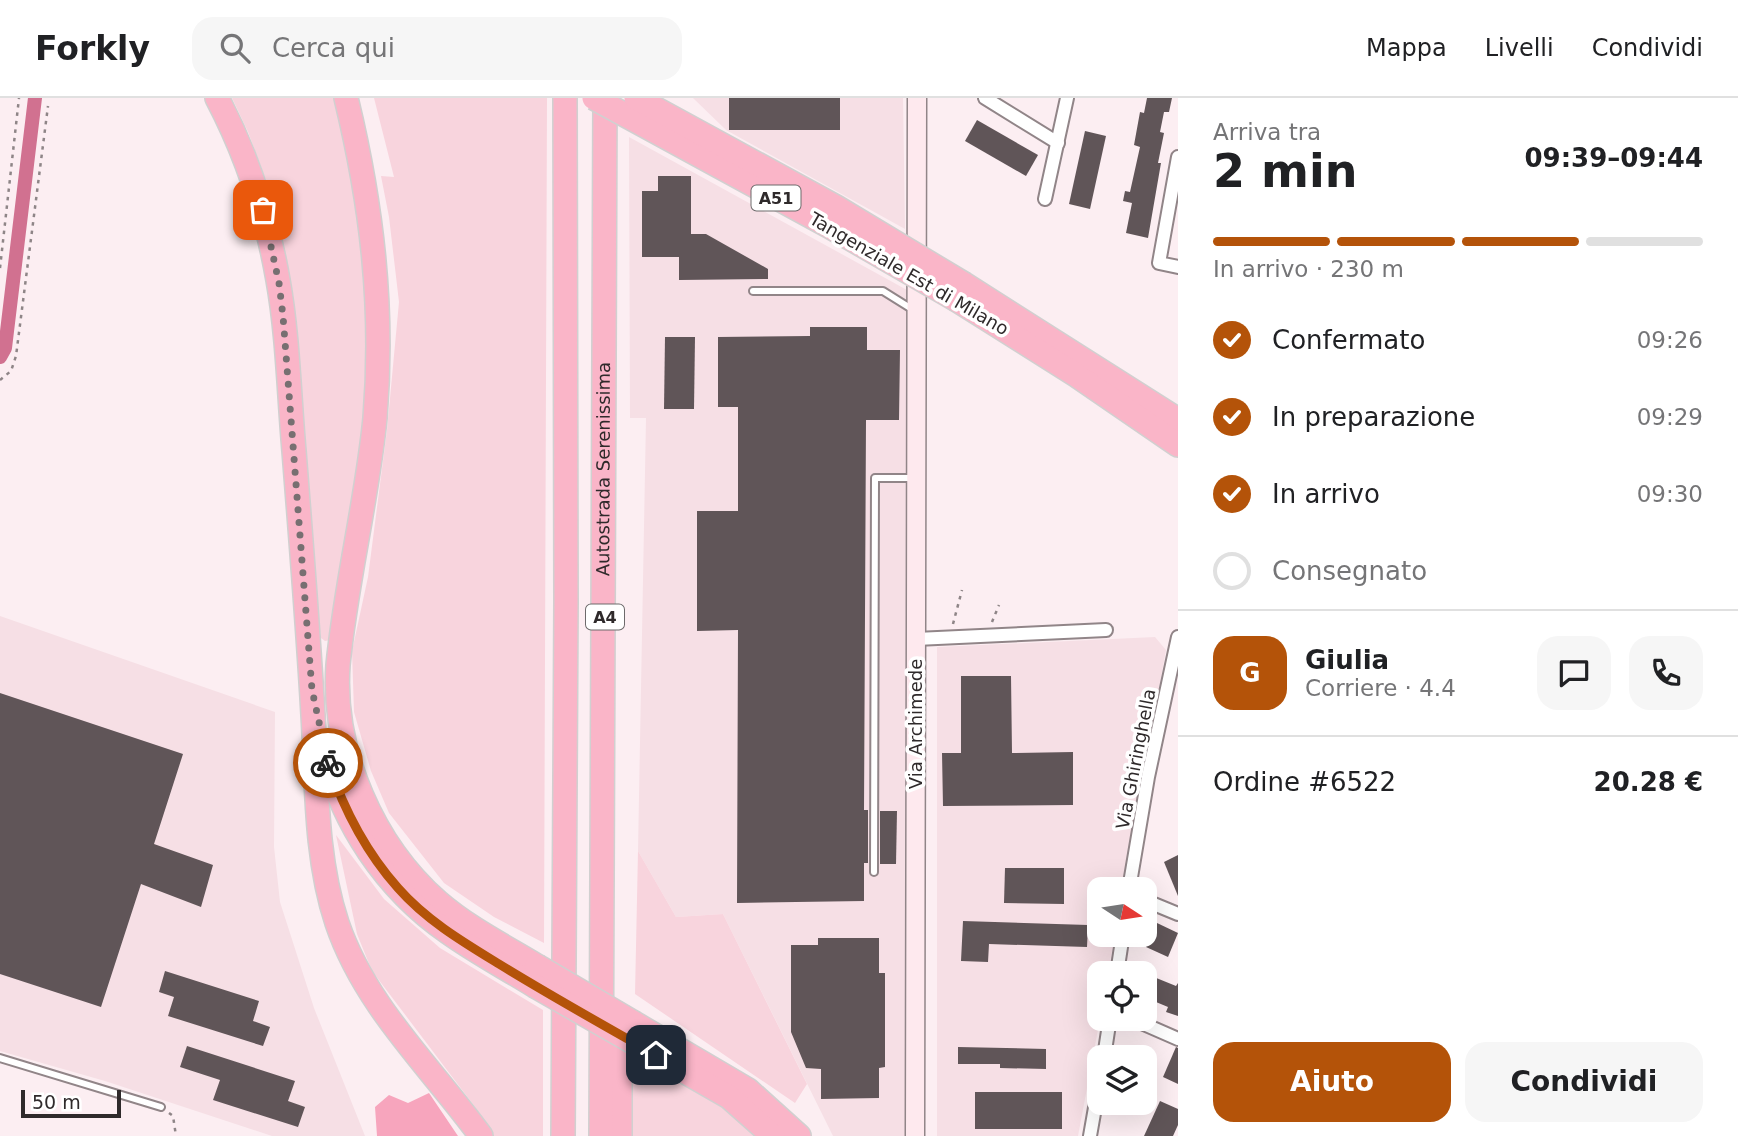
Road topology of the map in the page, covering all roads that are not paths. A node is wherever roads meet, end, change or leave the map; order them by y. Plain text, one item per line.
1 (217, 98) edge
2 (346, 98) edge
3 (565, 98) edge
4 (594, 98) edge
5 (605, 98) edge
6 (636, 98) edge
7 (917, 98) edge
8 (985, 98) edge
9 (1067, 98) edge
10 (1058, 143) junction
11 (1178, 157) edge
12 (1045, 199) dead end
13 (1178, 267) edge
14 (753, 291) dead end
15 (961, 292) junction
16 (916, 313) junction
17 (1178, 420) edge
18 (1178, 445) edge
19 (916, 478) junction
20 (1106, 630) dead end
21 (1178, 637) edge
22 (916, 639) junction
23 (312, 690) junction
24 (874, 872) dead end
25 (1131, 877) edge
26 (1157, 905) edge
27 (1178, 914) edge
28 (601, 925) junction
29 (536, 976) junction
30 (1157, 1030) edge
31 (634, 1033) junction
32 (1178, 1039) edge
33 (0, 1058) edge
34 (161, 1107) road end
35 (1094, 1115) edge
36 (481, 1136) edge
37 (563, 1136) edge
38 (601, 1136) edge
39 (620, 1136) edge
40 (773, 1136) edge
41 (799, 1136) edge
42 (915, 1136) edge
43 (1090, 1136) edge

1 - 23 highway
2 - 29 highway
3 - 37 highway, A4
4 - 15 highway, Tangenziale Est di Milano / A51, bridge
5 - 28 highway, Autostrada Serenissima / A4
6 - 15 highway, Tangenziale Est di Milano / A51, bridge
7 - 16 street, Via Archimede
8 - 10 street
9 - 10 street
10 - 12 street
11 - 13 street
14 - 16 lane
15 - 17 highway, Tangenziale Est di Milano / A51
15 - 18 highway, Tangenziale Est di Milano / A51
16 - 19 street, Via Archimede
19 - 22 street, Via Archimede
19 - 24 lane
20 - 22 street
21 - 25 street, Via Ghiringhella
22 - 42 street, Via Archimede
23 - 29 highway
23 - 36 highway
26 - 27 street
28 - 38 highway, Autostrada Serenissima / A4
28 - 39 highway
29 - 31 highway, bridge
30 - 32 street
31 - 40 highway
31 - 41 highway
33 - 34 lane
35 - 43 street

